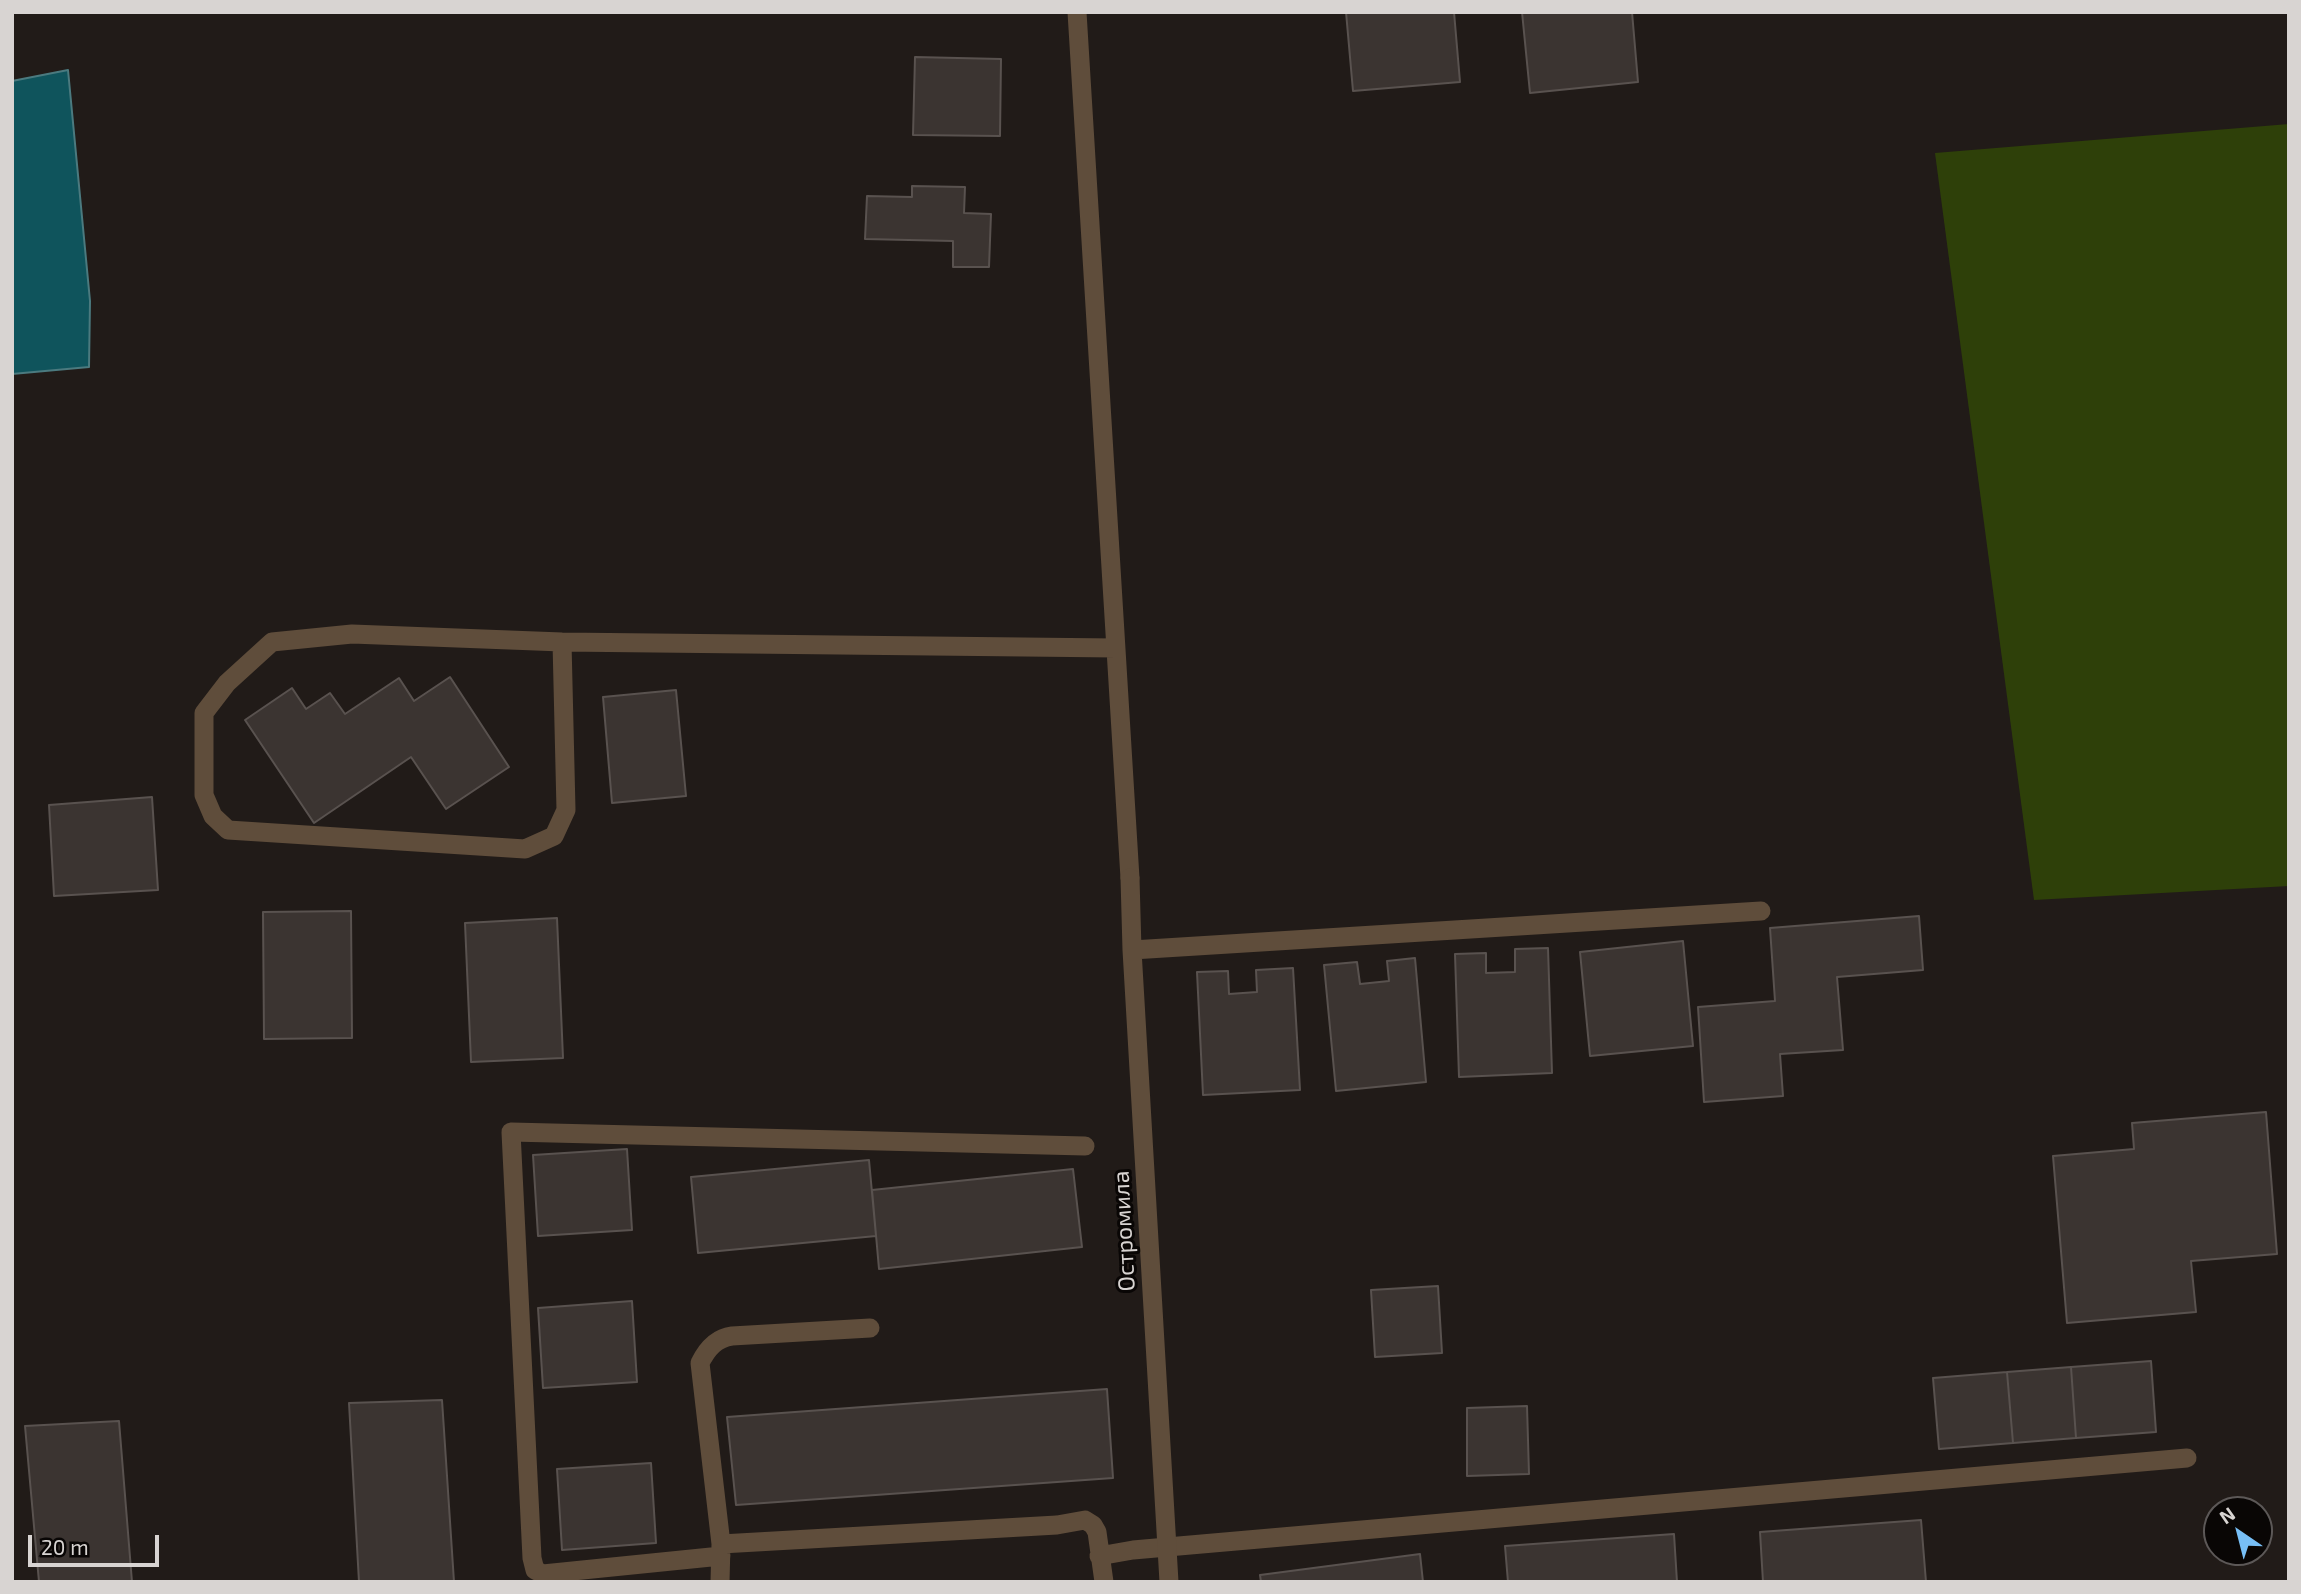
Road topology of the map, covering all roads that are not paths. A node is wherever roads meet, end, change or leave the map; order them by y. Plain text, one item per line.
1 (1077, 12) edge
2 (562, 642) junction
3 (1116, 648) junction
4 (1761, 911) dead end
5 (1132, 950) junction
6 (1085, 1146) dead end
7 (870, 1328) dead end
8 (2187, 1458) dead end
9 (1167, 1548) junction
10 (721, 1550) junction
11 (1099, 1556) junction
12 (720, 1582) edge
13 (1104, 1582) edge
14 (1169, 1582) edge

1 - 3 street, Остромила
2 - 2 street
2 - 3 street
3 - 5 street, Остромила
4 - 5 street
5 - 9 street, Остромила
6 - 10 street
7 - 10 street
8 - 9 street
9 - 11 street
9 - 14 street, Остромила
10 - 11 street
10 - 12 street
11 - 13 street

